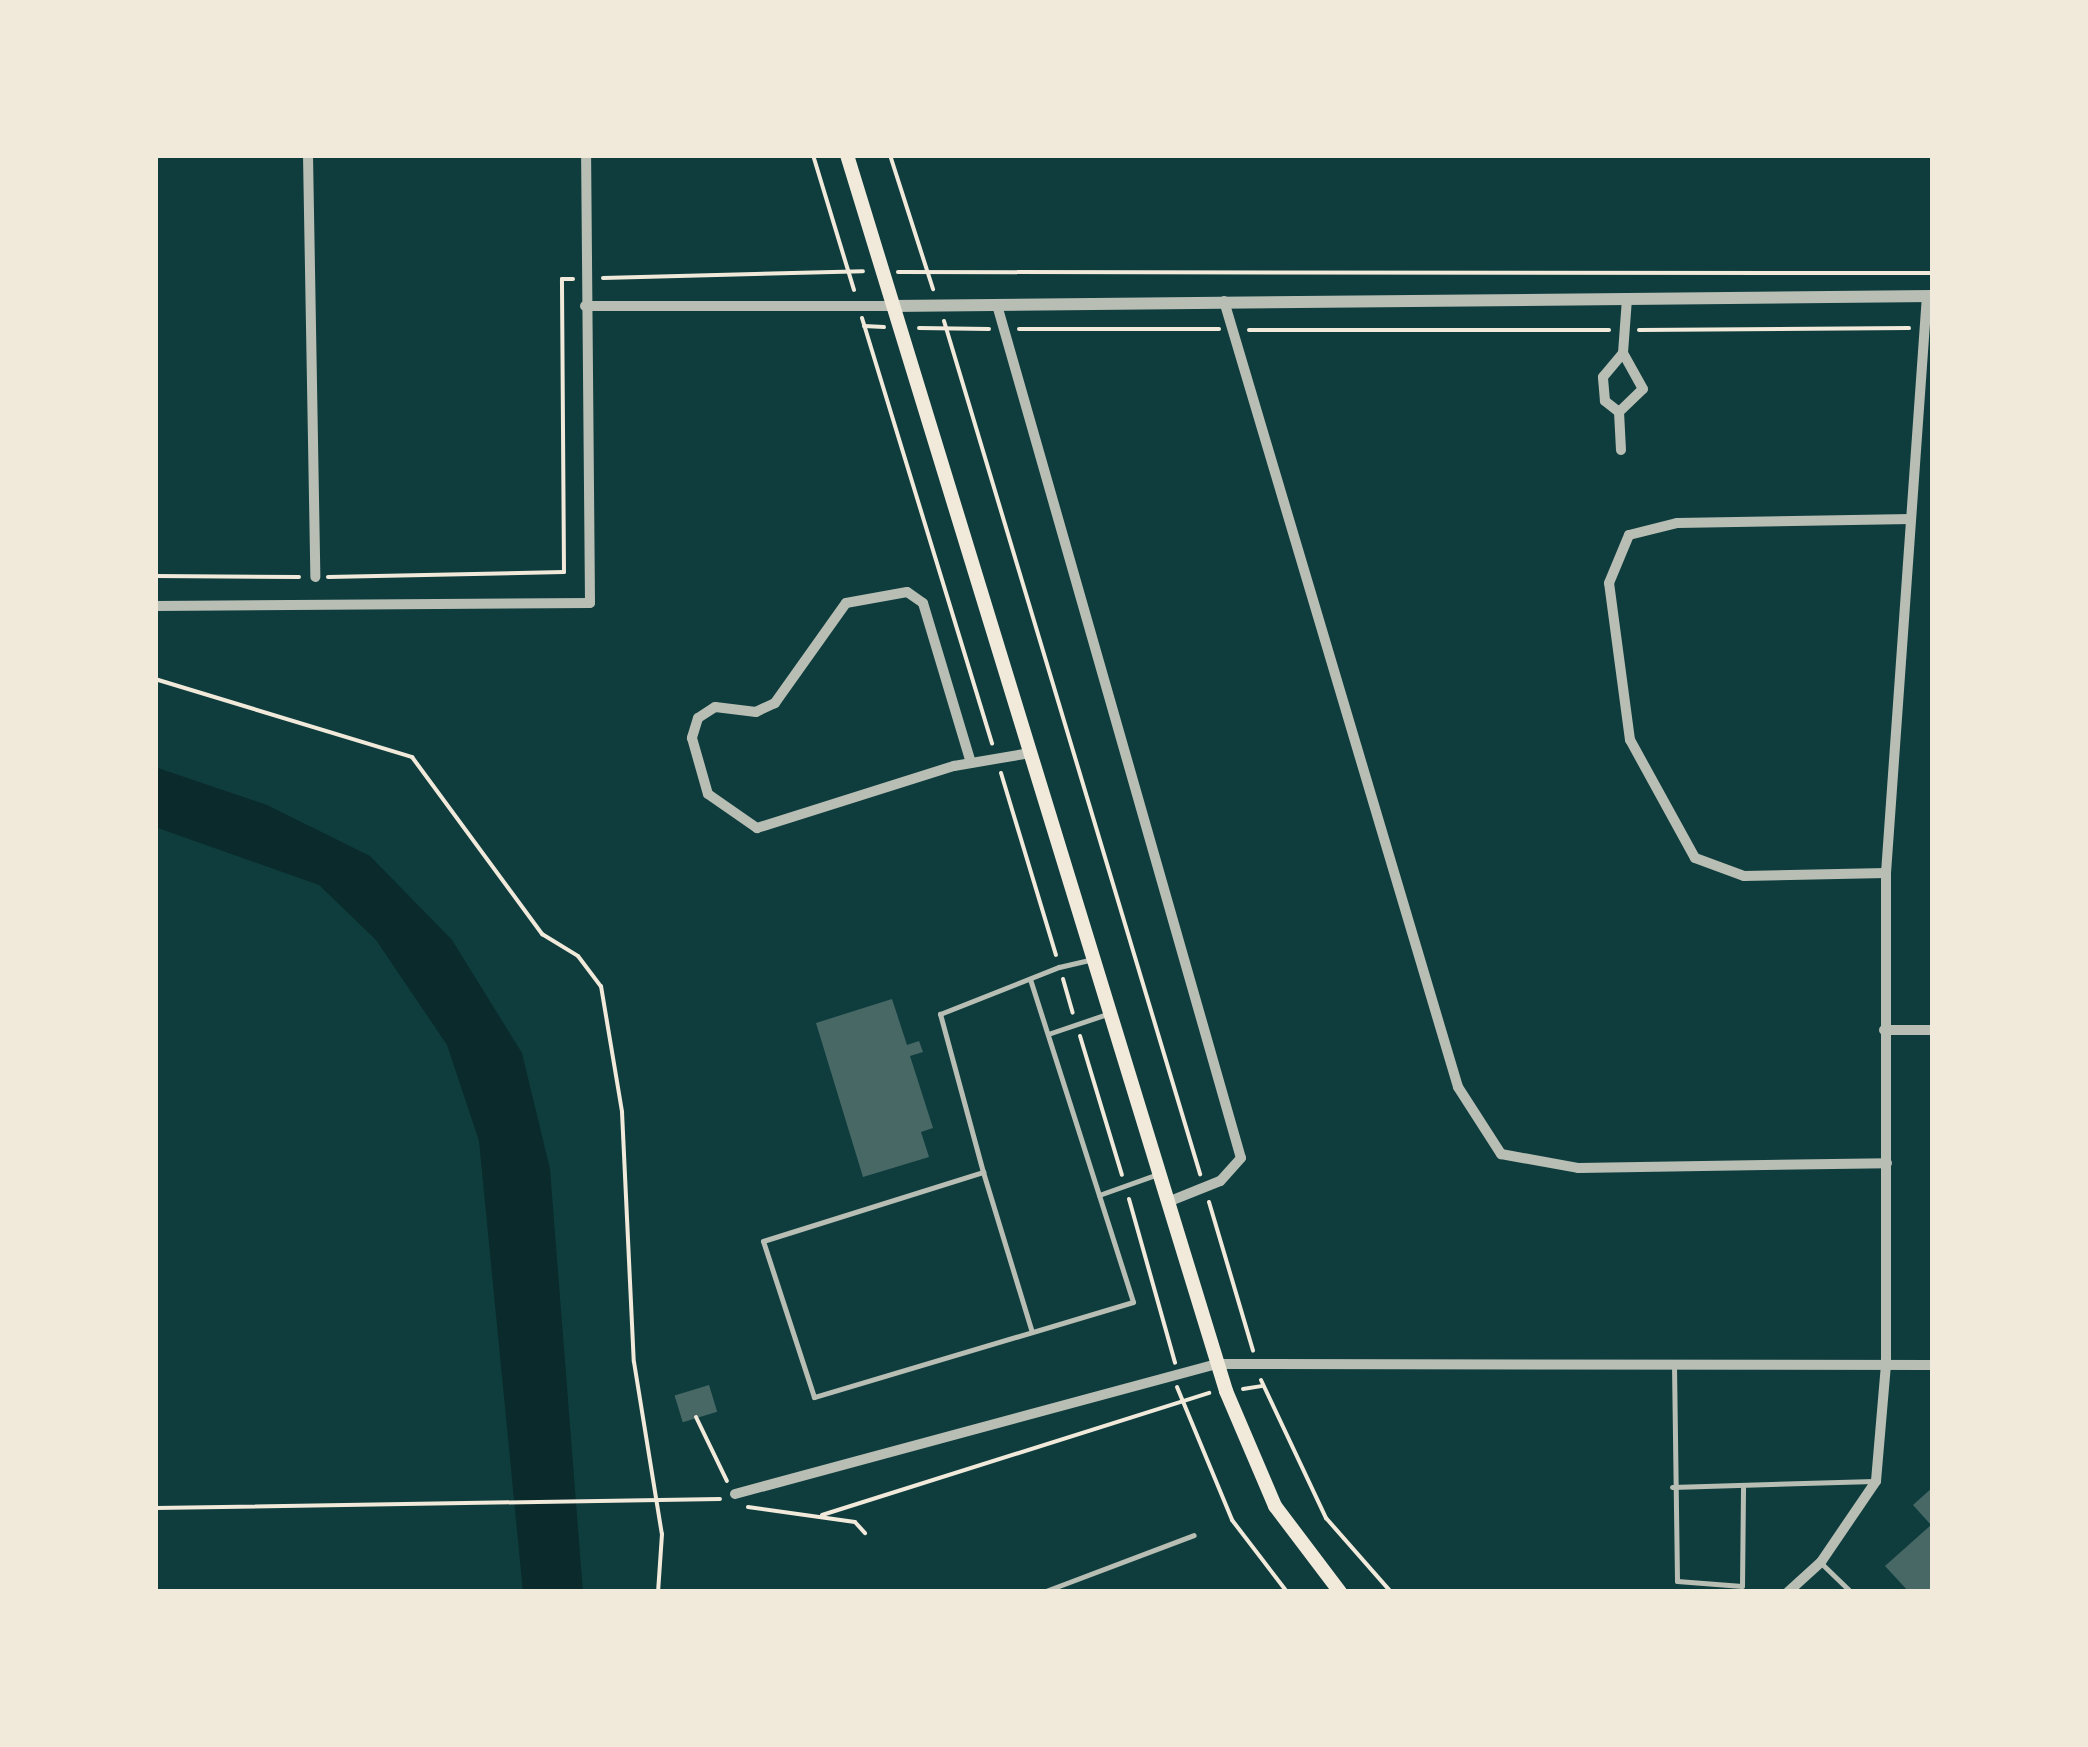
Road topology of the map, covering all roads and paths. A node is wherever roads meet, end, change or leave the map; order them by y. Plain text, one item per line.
1 (308, 155) edge
2 (586, 155) edge
3 (813, 155) edge
4 (847, 155) edge
5 (890, 155) edge
6 (1933, 273) edge
7 (614, 278) dead end
8 (562, 279) dead end
9 (1930, 296) edge
10 (1627, 298) junction
11 (1224, 302) junction
12 (996, 305) junction
13 (585, 306) junction
14 (892, 306) junction
15 (864, 326) dead end
16 (1924, 328) junction
17 (1004, 329) junction
18 (1233, 330) junction
19 (1625, 330) junction
20 (1624, 353) junction
21 (1619, 412) junction
22 (1621, 450) dead end
23 (1911, 519) junction
24 (155, 576) edge
25 (316, 577) junction
26 (155, 606) edge
27 (155, 679) edge
28 (1030, 753) junction
29 (996, 758) junction
30 (971, 762) junction
31 (1886, 873) junction
32 (1093, 959) junction
33 (1060, 968) junction
34 (1030, 979) junction
35 (1110, 1013) junction
36 (1076, 1024) junction
37 (1884, 1030) junction
38 (1933, 1030) edge
39 (1048, 1034) junction
40 (1888, 1162) junction
41 (983, 1172) junction
42 (1159, 1174) junction
43 (1125, 1186) junction
44 (1205, 1190) junction
45 (1099, 1195) junction
46 (1168, 1202) junction
47 (1032, 1332) junction
48 (1256, 1362) junction
49 (1217, 1364) junction
50 (1886, 1364) junction
51 (1674, 1365) junction
52 (1933, 1365) edge
53 (1176, 1370) junction
54 (1177, 1397) junction
55 (696, 1417) dead end
56 (1876, 1482) junction
57 (1672, 1487) junction
58 (1743, 1488) junction
59 (735, 1494) joint
60 (657, 1502) junction
61 (155, 1508) edge
62 (865, 1532) dead end
63 (1194, 1535) dead end
64 (1821, 1562) junction
65 (658, 1592) edge
66 (1043, 1592) edge
67 (1288, 1592) edge
68 (1340, 1592) edge
69 (1390, 1592) edge
70 (1788, 1592) edge
71 (1851, 1592) edge

1 - 25 street
2 - 13 street
3 - 7 path
4 - 14 main road
5 - 6 path
8 - 25 path
9 - 10 street
9 - 16 street
10 - 11 street
10 - 19 street
11 - 12 street
11 - 18 street
12 - 14 street
12 - 17 street
13 - 14 street
13 - 26 street
14 - 28 main road
15 - 29 path
16 - 19 path
16 - 23 street
17 - 18 path
17 - 44 street
17 - 44 path
18 - 19 path
18 - 40 street
19 - 20 street
20 - 21 street
20 - 21 street
21 - 22 street
23 - 31 street
23 - 31 street
24 - 25 path
27 - 60 path
28 - 29 street
28 - 32 main road
29 - 30 street
29 - 33 path
30 - 30 street
31 - 37 street
32 - 33 lane
32 - 35 main road
33 - 34 lane
33 - 36 path
34 - 39 lane
34 - 41 lane
35 - 36 lane
35 - 42 main road
36 - 39 lane
36 - 43 path
37 - 38 street
37 - 40 street
39 - 45 lane
40 - 50 street
41 - 47 lane
41 - 47 lane
42 - 43 lane
42 - 46 main road
43 - 45 lane
43 - 53 path
44 - 46 street
44 - 48 path
45 - 47 lane
46 - 49 main road
48 - 49 street
48 - 51 street
48 - 69 path
49 - 53 street
49 - 68 main road
50 - 51 street
50 - 52 street
50 - 56 street
51 - 57 lane
53 - 54 path
53 - 59 street
54 - 62 path
54 - 67 path
55 - 59 path
56 - 58 lane
56 - 64 street
57 - 58 lane
57 - 58 lane
60 - 61 path
60 - 65 path
63 - 66 lane
64 - 70 street
64 - 71 lane

